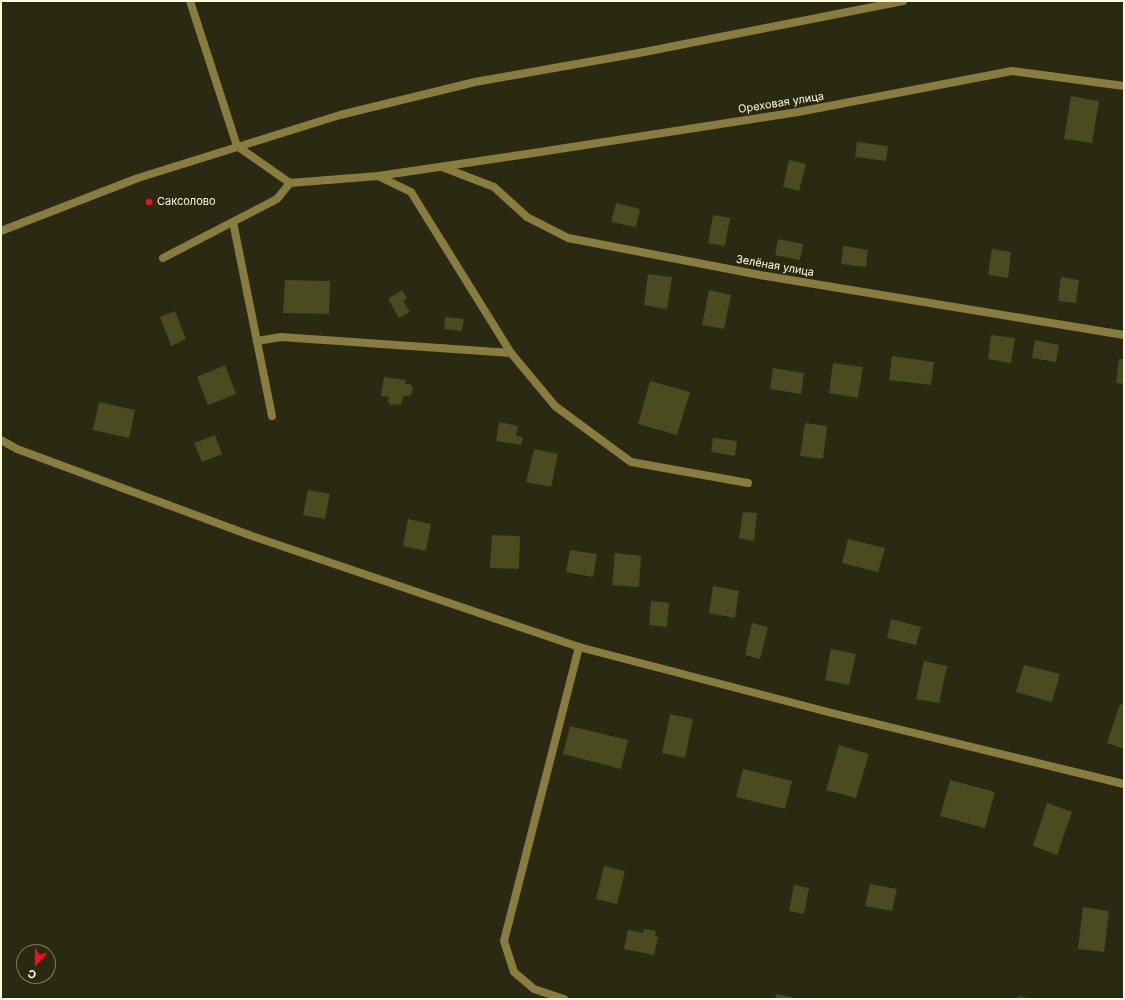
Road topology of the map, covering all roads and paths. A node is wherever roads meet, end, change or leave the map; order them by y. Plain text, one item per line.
1 (190, 1) edge
2 (902, 1) edge
3 (1124, 86) edge
4 (237, 146) junction
5 (441, 166) junction
6 (378, 176) junction
7 (290, 183) junction
8 (233, 222) junction
9 (1, 230) edge
10 (162, 258) dead end
11 (1124, 335) edge
12 (257, 341) junction
13 (511, 353) junction
14 (272, 416) dead end
15 (1, 440) edge
16 (748, 483) dead end
17 (579, 647) junction
18 (1124, 784) edge
19 (564, 999) edge

1 - 4 street
2 - 4 street
3 - 5 street, Ореховая улица
4 - 7 street
4 - 9 street
5 - 6 street, Ореховая улица
5 - 11 street, Зелёная улица
6 - 7 street, Ореховая улица
6 - 13 street
7 - 8 street
8 - 10 street
8 - 12 street
12 - 13 street
12 - 14 street
13 - 16 street
15 - 17 street
17 - 18 street
17 - 19 street

